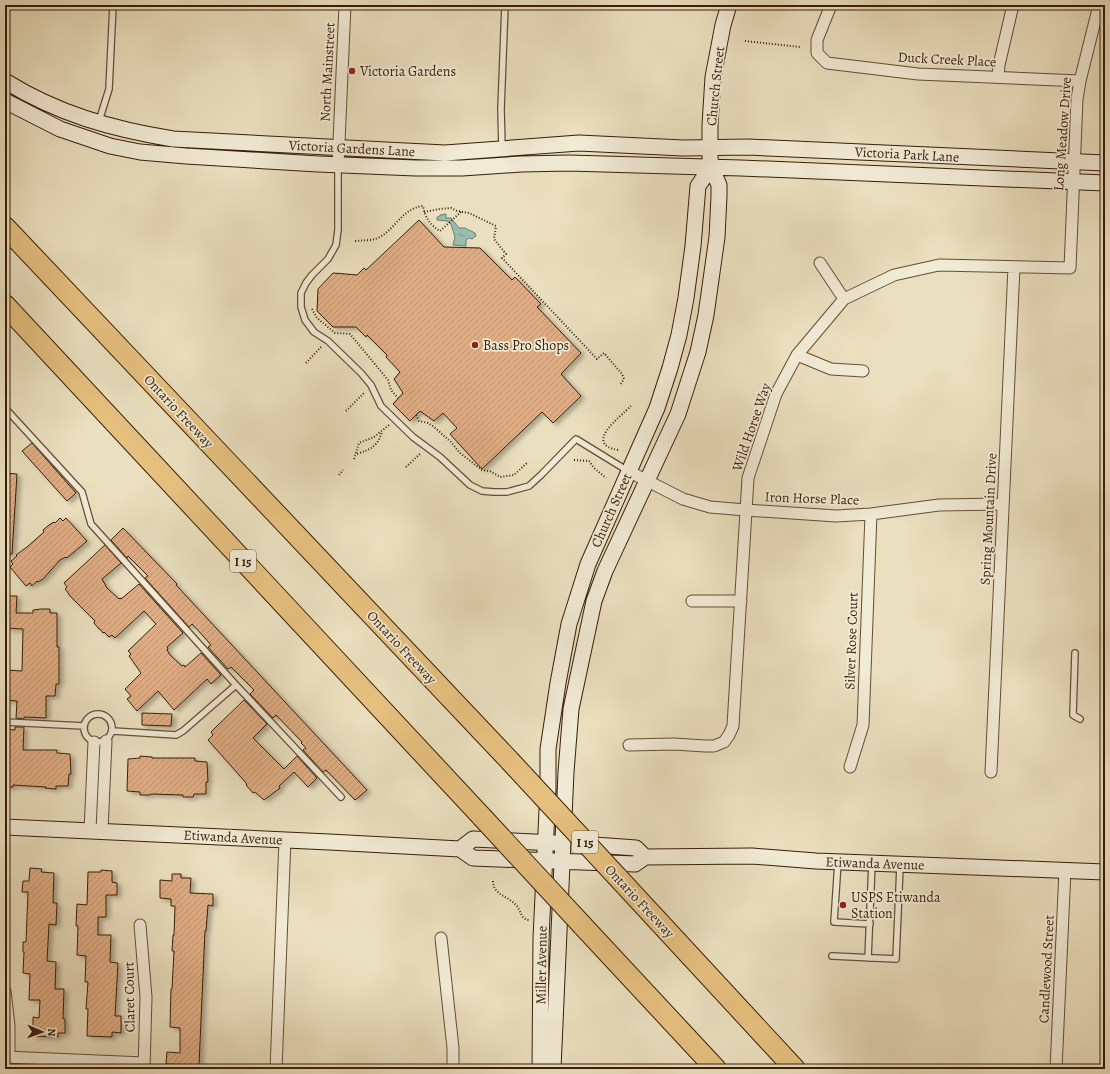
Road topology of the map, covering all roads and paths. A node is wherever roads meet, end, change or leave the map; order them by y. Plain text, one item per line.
1 (113, 5) edge
2 (130, 5) edge
3 (346, 5) edge
4 (505, 5) edge
5 (729, 5) edge
6 (831, 5) edge
7 (1013, 5) edge
8 (1099, 5) edge
9 (130, 9) dead end
10 (745, 41) dead end
11 (800, 47) dead end
12 (998, 77) junction
13 (5, 81) edge
14 (1080, 81) junction
15 (5, 101) edge
16 (98, 123) junction
17 (339, 147) junction
18 (710, 148) junction
19 (502, 149) junction
20 (1074, 162) junction
21 (1105, 163) edge
22 (338, 165) junction
23 (711, 167) junction
24 (1073, 181) junction
25 (1105, 183) edge
26 (424, 212) junction
27 (460, 212) junction
28 (5, 227) edge
29 (355, 241) dead end
30 (820, 263) dead end
31 (1014, 267) junction
32 (1070, 268) joint
33 (844, 300) junction
34 (5, 305) edge
35 (312, 309) dead end
36 (322, 346) dead end
37 (797, 355) junction
38 (306, 363) dead end
39 (863, 371) dead end
40 (620, 385) dead end
41 (365, 392) dead end
42 (398, 398) dead end
43 (631, 406) dead end
44 (5, 408) edge
45 (346, 410) dead end
46 (416, 415) dead end
47 (389, 425) dead end
48 (382, 431) junction
49 (618, 450) dead end
50 (422, 452) dead end
51 (357, 454) junction
52 (354, 459) dead end
53 (574, 460) dead end
54 (528, 462) dead end
55 (406, 467) dead end
56 (343, 470) dead end
57 (628, 471) junction
58 (339, 474) dead end
59 (606, 478) dead end
60 (647, 481) junction
61 (1003, 504) junction
62 (746, 510) junction
63 (871, 514) junction
64 (692, 601) dead end
65 (742, 601) junction
66 (1075, 653) dead end
67 (236, 685) junction
68 (1080, 720) dead end
69 (5, 722) edge
70 (84, 726) junction
71 (113, 731) junction
72 (106, 741) junction
73 (94, 742) junction
74 (629, 745) dead end
75 (850, 767) dead end
76 (991, 772) dead end
77 (341, 797) dead end
78 (5, 827) edge
79 (96, 831) junction
80 (284, 840) junction
81 (546, 842) junction
82 (564, 843) junction
83 (460, 850) junction
84 (645, 857) junction
85 (544, 861) junction
86 (563, 862) junction
87 (838, 862) junction
88 (872, 863) junction
89 (900, 864) junction
90 (1065, 870) junction
91 (1105, 872) edge
92 (493, 881) dead end
93 (529, 920) dead end
94 (870, 924) junction
95 (140, 925) dead end
96 (440, 938) dead end
97 (832, 956) dead end
98 (868, 958) junction
99 (5, 992) edge
100 (7, 1057) edge
101 (144, 1066) edge
102 (276, 1069) edge
103 (453, 1069) edge
104 (540, 1069) edge
105 (553, 1069) edge
106 (716, 1069) edge
107 (795, 1069) edge
108 (1056, 1069) edge

1 - 16 lane
2 - 9 path
3 - 17 street, North Mainstreet
4 - 19 lane
5 - 18 main road, Church Street
6 - 12 street, Duck Creek Place
7 - 12 street
8 - 14 street, Long Meadow Drive
10 - 11 path
12 - 14 street, Duck Creek Place
13 - 16 main road, Victoria Gardens Lane
14 - 20 street, Long Meadow Drive
15 - 16 main road
15 - 22 main road, Victoria Gardens Lane
16 - 17 main road, Victoria Gardens Lane
17 - 19 main road, Victoria Gardens Lane
17 - 22 street, North Mainstreet
18 - 19 main road, Victoria Gardens Lane
18 - 20 main road, Victoria Park Lane
18 - 23 main road, Church Street
20 - 21 main road, Victoria Park Lane
20 - 24 street, Long Meadow Drive
22 - 23 main road, Victoria Gardens Lane
22 - 57 lane
23 - 24 main road, Victoria Park Lane
23 - 57 main road, Church Street
23 - 60 main road, Church Street
24 - 25 main road, Victoria Park Lane
24 - 32 street, Long Meadow Drive
26 - 27 path
26 - 27 path
26 - 29 path
27 - 40 path
28 - 107 highway, Ontario Freeway / I 15, bridge
30 - 33 street
31 - 32 street, Wild Horse Way
31 - 33 street, Wild Horse Way
31 - 61 street, Spring Mountain Drive
33 - 37 street, Wild Horse Way
34 - 106 highway, I 15, bridge
35 - 42 path
36 - 38 path
37 - 39 street
37 - 62 street, Wild Horse Way
41 - 45 path
43 - 49 path
44 - 67 lane
46 - 54 path
47 - 48 path
48 - 51 path
48 - 51 path
50 - 55 path
51 - 52 path
53 - 59 path
56 - 58 path
57 - 60 street, Iron Horse Place
57 - 81 main road, Church Street
60 - 62 street, Iron Horse Place
60 - 82 main road, Church Street
61 - 63 street, Iron Horse Place
61 - 76 street, Spring Mountain Drive
62 - 63 street, Iron Horse Place
62 - 65 street, Wild Horse Way
63 - 75 street, Silver Rose Court
64 - 65 street
65 - 74 street, Wild Horse Way
66 - 68 lane
67 - 71 lane
67 - 77 lane
69 - 70 lane
70 - 71 lane
70 - 73 lane
71 - 72 lane
72 - 73 lane
72 - 79 street
73 - 79 street
78 - 79 main road, Etiwanda Avenue
79 - 80 main road, Etiwanda Avenue
80 - 83 main road, Etiwanda Avenue
80 - 102 street
81 - 82 main road
81 - 83 main road
81 - 85 main road, Church Street
82 - 84 main road
82 - 86 main road, Church Street
83 - 85 main road, Etiwanda Avenue
84 - 86 main road, Etiwanda Avenue
84 - 87 main road, Etiwanda Avenue
85 - 86 main road, Etiwanda Avenue
85 - 104 main road, Miller Avenue
86 - 105 main road, Miller Avenue
87 - 88 main road, Etiwanda Avenue
87 - 94 lane
88 - 89 main road, Etiwanda Avenue
88 - 94 lane
89 - 90 main road, Etiwanda Avenue
89 - 98 lane
90 - 91 main road, Etiwanda Avenue
90 - 108 street, Candlewood Street
92 - 93 path
94 - 98 lane
95 - 101 street, Claret Court
96 - 103 street
97 - 98 lane
99 - 100 street
100 - 101 street

